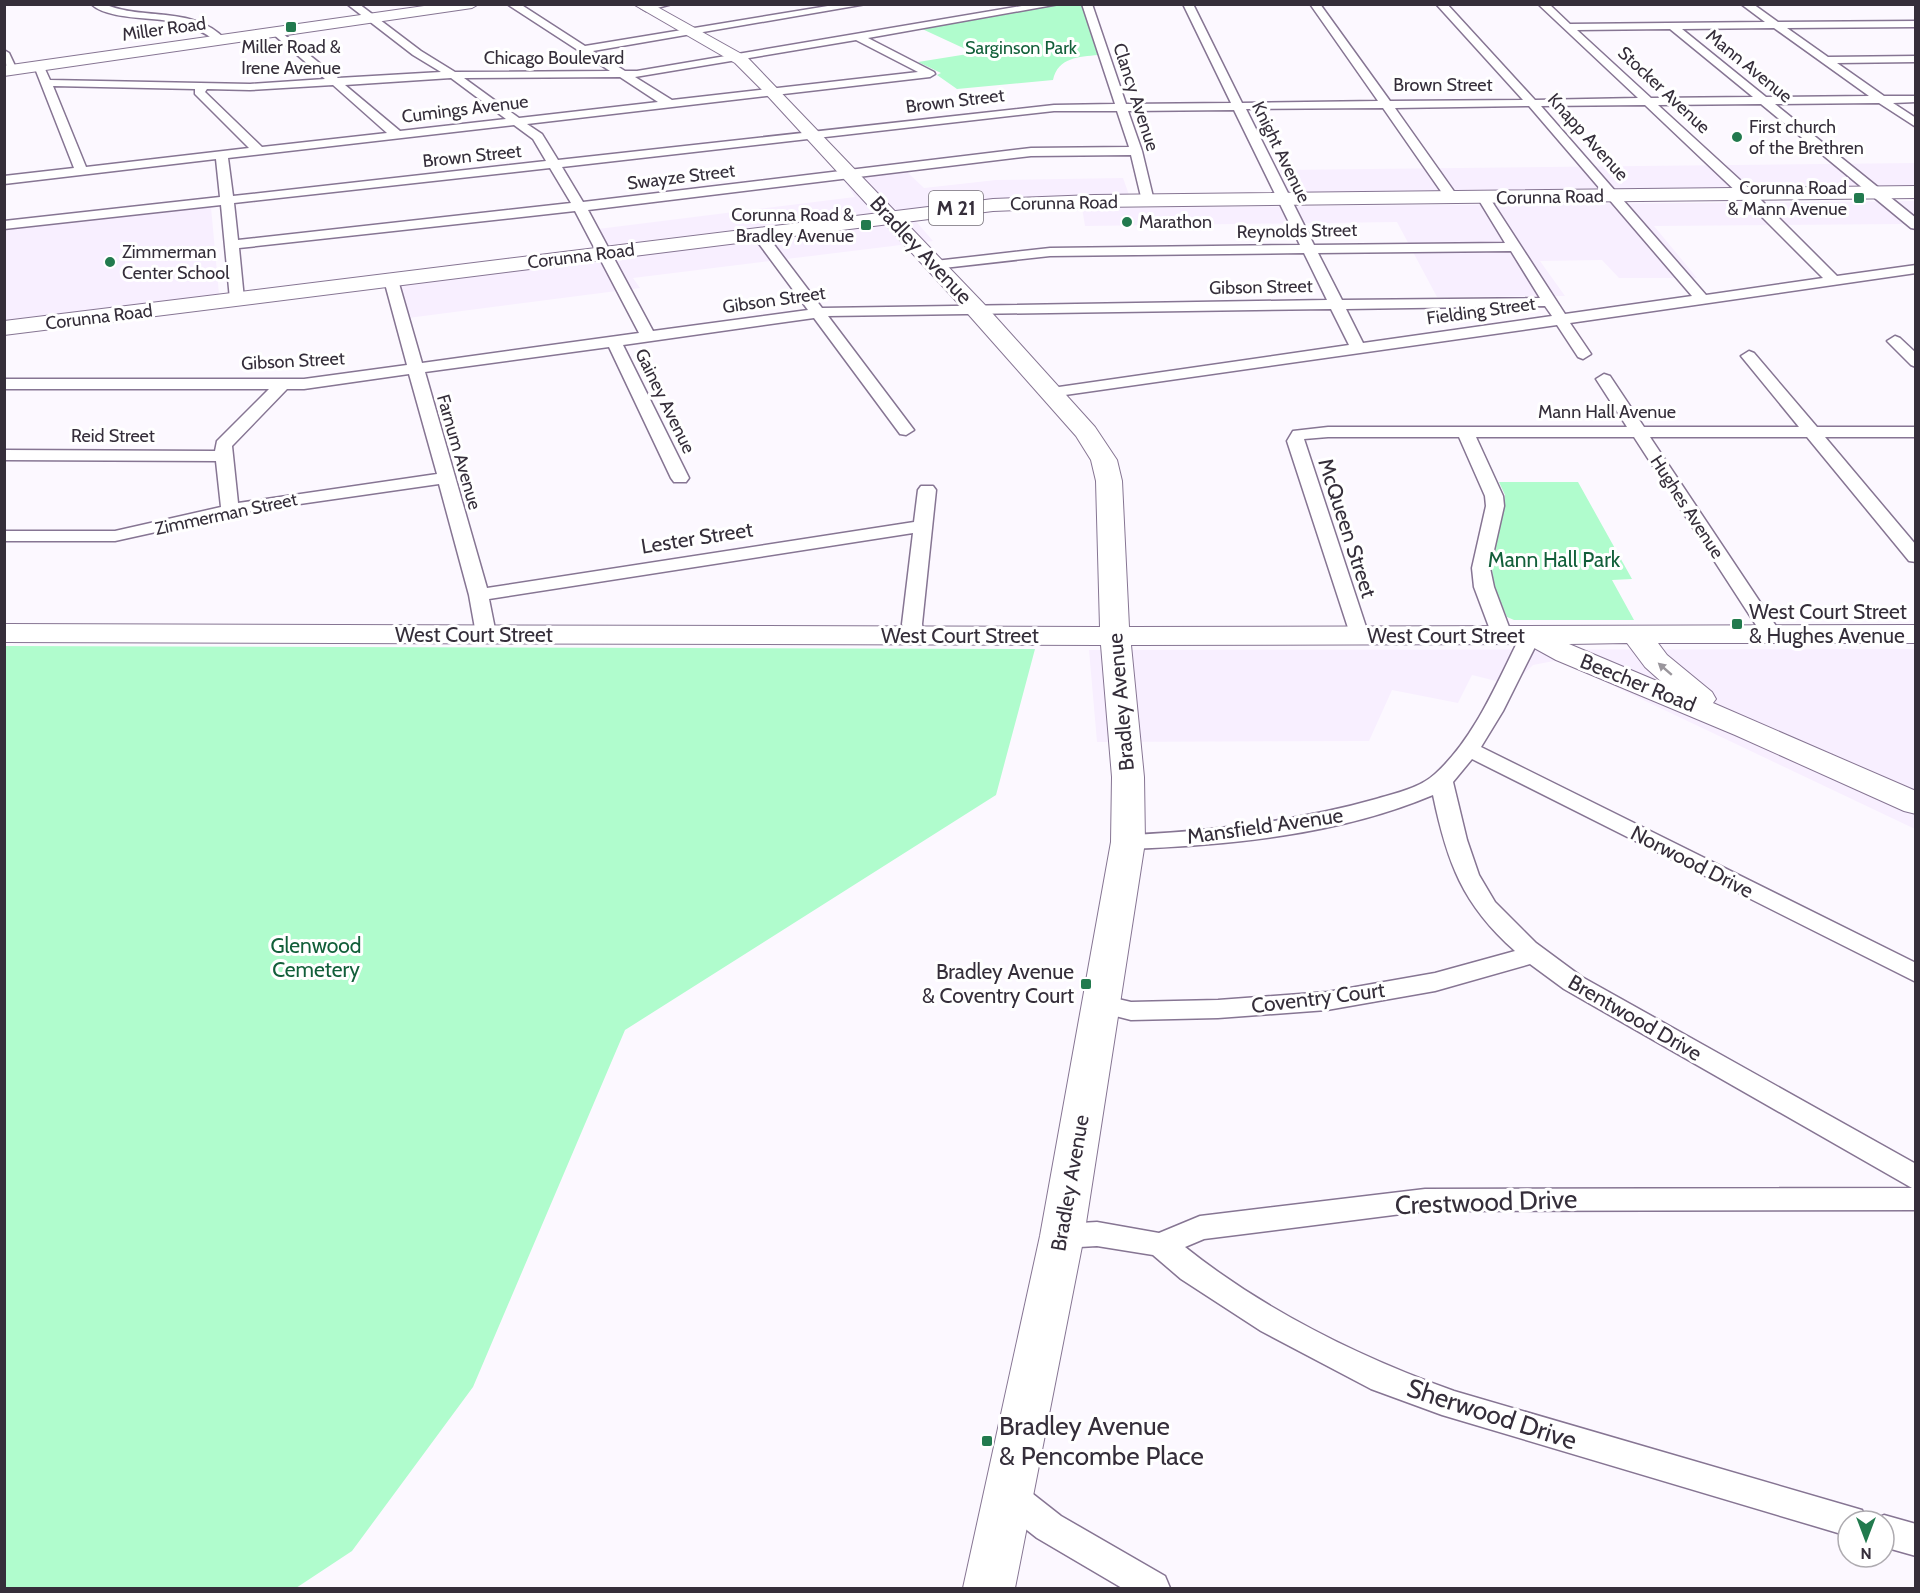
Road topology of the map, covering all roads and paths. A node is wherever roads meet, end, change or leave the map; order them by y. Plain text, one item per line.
1 (96, 4) edge
2 (352, 4) edge
3 (472, 4) edge
4 (512, 4) edge
5 (861, 4) edge
6 (1054, 4) edge
7 (1088, 4) edge
8 (1188, 4) edge
9 (1315, 4) edge
10 (1442, 4) edge
11 (1543, 4) edge
12 (1746, 4) edge
13 (651, 6) edge
14 (950, 8) dead end
15 (971, 18) junction
16 (370, 19) junction
17 (1916, 24) edge
18 (1776, 26) junction
19 (1567, 27) junction
20 (1671, 27) junction
21 (276, 32) junction
22 (690, 32) junction
23 (858, 37) junction
24 (221, 40) junction
25 (583, 49) junction
26 (4, 53) edge
27 (736, 57) junction
28 (1916, 59) edge
29 (1825, 60) junction
30 (38, 66) junction
31 (8, 71) edge
32 (453, 75) junction
33 (624, 75) junction
34 (336, 82) junction
35 (48, 83) junction
36 (203, 87) junction
37 (773, 92) junction
38 (1880, 99) junction
39 (1916, 99) edge
40 (1764, 100) junction
41 (1531, 102) junction
42 (1648, 102) junction
43 (670, 104) junction
44 (1384, 104) junction
45 (1238, 105) junction
46 (1120, 106) junction
47 (516, 121) junction
48 (1916, 124) edge
49 (397, 135) junction
50 (814, 136) junction
51 (258, 150) junction
52 (1136, 151) junction
53 (222, 155) junction
54 (556, 165) junction
55 (83, 171) junction
56 (850, 174) junction
57 (4, 180) edge
58 (1916, 192) edge
59 (1878, 193) junction
60 (1747, 194) junction
61 (1614, 196) junction
62 (1452, 197) junction
63 (1483, 197) junction
64 (1284, 199) junction
65 (1148, 201) junction
66 (227, 202) junction
67 (579, 206) junction
68 (889, 217) junction
69 (4, 225) edge
70 (1916, 225) edge
71 (758, 233) junction
72 (232, 245) junction
73 (1515, 247) junction
74 (1310, 249) junction
75 (602, 253) junction
76 (935, 265) junction
77 (1916, 269) edge
78 (391, 280) junction
79 (1834, 281) junction
80 (1702, 298) junction
81 (237, 299) junction
82 (1552, 302) junction
83 (1336, 305) junction
84 (976, 309) junction
85 (817, 314) junction
86 (1563, 319) junction
87 (4, 328) edge
88 (648, 337) junction
89 (1895, 341) dead end
90 (614, 342) junction
91 (1358, 348) junction
92 (1583, 354) dead end
93 (1749, 356) dead end
94 (1916, 362) edge
95 (416, 369) junction
96 (1604, 379) dead end
97 (4, 384) edge
98 (282, 385) junction
99 (1052, 392) junction
100 (906, 430) dead end
101 (1465, 431) junction
102 (1638, 432) junction
103 (1812, 432) junction
104 (1916, 432) edge
105 (1299, 435) joint
106 (4, 455) edge
107 (222, 456) junction
108 (446, 478) junction
109 (680, 478) dead end
110 (927, 490) dead end
111 (230, 510) junction
112 (922, 526) junction
113 (4, 536) edge
114 (1916, 557) edge
115 (479, 595) junction
116 (4, 633) edge
117 (486, 634) junction
118 (1916, 634) edge
119 (1517, 635) junction
120 (1636, 635) junction
121 (1772, 635) junction
122 (914, 636) junction
123 (1115, 636) junction
124 (1359, 636) junction
125 (1746, 728) junction
126 (1469, 749) junction
127 (1441, 780) junction
128 (1916, 804) edge
129 (1128, 842) junction
130 (1532, 955) junction
131 (1916, 974) edge
132 (1101, 1004) junction
133 (1916, 1178) edge
134 (1916, 1198) edge
135 (1062, 1236) junction
136 (1161, 1245) junction
137 (1007, 1494) junction
138 (1836, 1517) edge
139 (1896, 1534) edge
140 (1916, 1540) edge
141 (988, 1588) edge
142 (1153, 1588) edge

1 - 24 street
2 - 16 street, Gainey Avenue
3 - 16 street, Miller Road
4 - 25 street
5 - 22 street
6 - 15 street, Chicago Boulevard
7 - 46 street, Clancy Avenue
8 - 45 street, Knight Avenue
9 - 44 street
10 - 41 street, Knapp Avenue
11 - 19 street, Stocker Avenue
12 - 18 street
13 - 22 street, Bradley Avenue
14 - 15 street
15 - 23 street, Chicago Boulevard
16 - 21 street, Miller Road
16 - 32 street, Gainey Avenue
17 - 18 street
18 - 20 street
18 - 29 street
19 - 20 street
19 - 42 street, Stocker Avenue
20 - 40 street, Mann Avenue
21 - 24 street, Miller Road
21 - 34 street
22 - 25 street
22 - 27 street, Bradley Avenue
23 - 27 street, Chicago Boulevard
23 - 37 street, Cumings Avenue
24 - 30 street, Miller Road
25 - 33 street
26 - 31 street
27 - 33 street, Chicago Boulevard
27 - 37 street, Bradley Avenue
28 - 29 street
29 - 38 street
30 - 31 street, Miller Road
30 - 35 street
32 - 33 street, Chicago Boulevard
32 - 34 street, Chicago Boulevard
32 - 47 street, Gainey Avenue
33 - 43 street
34 - 36 street, Chicago Boulevard
34 - 49 street
35 - 36 street, Chicago Boulevard
35 - 55 street
36 - 51 street
37 - 43 street, Cumings Avenue
37 - 50 street, Bradley Avenue
38 - 39 street, Brown Street
38 - 40 street, Brown Street
38 - 48 street
40 - 42 street, Brown Street
40 - 59 street, Mann Avenue
41 - 42 street, Brown Street
41 - 44 street, Brown Street
41 - 61 street, Knapp Avenue
42 - 60 street, Stocker Avenue
43 - 47 street, Cumings Avenue
44 - 45 street, Brown Street
44 - 62 street
45 - 46 street, Brown Street
45 - 64 street, Knight Avenue
46 - 50 street, Brown Street
46 - 52 street, Clancy Avenue
47 - 49 street, Cumings Avenue
47 - 54 street, Gainey Avenue
49 - 51 street, Cumings Avenue
50 - 54 street, Brown Street
50 - 56 street, Bradley Avenue
51 - 53 street, Cumings Avenue
52 - 56 street, Swayze Street
52 - 65 street, Clancy Avenue
53 - 55 street, Cumings Avenue
53 - 66 street
54 - 66 street, Brown Street
54 - 67 street, Gainey Avenue
55 - 57 street, Cumings Avenue
56 - 67 street, Swayze Street
56 - 68 street, Bradley Avenue
58 - 59 street, Corunna Road / M 21
59 - 60 street, Corunna Road / M 21
59 - 70 street, Mann Avenue
60 - 61 street, Corunna Road / M 21
60 - 79 street, Stocker Avenue
61 - 63 street, Corunna Road / M 21
61 - 80 street, Knapp Avenue
62 - 63 street, Corunna Road / M 21
62 - 64 street, Corunna Road / M 21
63 - 73 street
64 - 65 street, Corunna Road / M 21
64 - 74 street, Knight Avenue
65 - 68 street, Corunna Road / M 21
66 - 69 street, Brown Street
66 - 72 street
67 - 72 street, Swayze Street
67 - 75 street, Gainey Avenue
68 - 71 street, Corunna Road / M 21
68 - 76 street, Bradley Avenue
71 - 75 street, Corunna Road / M 21
71 - 85 street
72 - 81 street
73 - 74 street, Reynolds Street
73 - 82 street
74 - 76 street, Reynolds Street
74 - 83 street, Knight Avenue
75 - 78 street, Corunna Road / M 21
75 - 88 street, Gainey Avenue
76 - 84 street, Bradley Avenue
77 - 79 street, Fielding Street
78 - 81 street, Corunna Road / M 21
78 - 95 street, Farnum Avenue
79 - 80 street, Fielding Street
80 - 86 street, Fielding Street
81 - 87 street, Corunna Road / M 21
82 - 83 street, Gibson Street
82 - 86 street
83 - 84 street, Gibson Street
83 - 91 street, Knight Avenue
84 - 85 street, Gibson Street
84 - 99 street, Bradley Avenue
85 - 88 street, Gibson Street
85 - 100 street
86 - 91 street, Fielding Street
86 - 92 street
88 - 90 street, Gibson Street
89 - 94 street
90 - 95 street, Gibson Street
90 - 109 street, Gainey Avenue
91 - 99 street, Fielding Street
93 - 103 street
95 - 98 street, Gibson Street
95 - 108 street, Farnum Avenue
96 - 102 street, Hughes Avenue
97 - 98 street, Gibson Street
98 - 107 street
99 - 123 street, Bradley Avenue
101 - 102 street, Mann Hall Avenue
101 - 105 street, Mann Hall Avenue
101 - 119 street
102 - 103 street, Mann Hall Avenue
102 - 121 street, Hughes Avenue
103 - 104 street, Mann Hall Avenue
103 - 114 street
105 - 124 street, McQueen Street
106 - 107 street, Reid Street
107 - 111 street
108 - 111 street, Zimmerman Street
108 - 115 street, Farnum Avenue
110 - 112 street
111 - 113 street, Zimmerman Street
112 - 115 street, Lester Street
112 - 122 street
115 - 117 street, Farnum Avenue
116 - 117 street, West Court Street
117 - 122 street, West Court Street
118 - 121 street, West Court Street
119 - 120 street, West Court Street
119 - 124 street, West Court Street
119 - 125 street, Beecher Road
119 - 126 street, Mansfield Avenue
120 - 121 street, West Court Street
125 -> 120 street, Beecher Road
122 - 123 street, West Court Street
123 - 124 street, West Court Street
123 - 129 street, Bradley Avenue
125 - 128 street, Beecher Road
126 - 127 street, Mansfield Avenue
126 - 131 street, Norwood Drive
127 - 129 street, Mansfield Avenue
127 - 130 street, Brentwood Drive
129 - 132 street, Bradley Avenue
130 - 132 street, Coventry Court
130 - 133 street, Brentwood Drive
132 - 135 street, Bradley Avenue
134 - 136 street, Crestwood Drive
135 - 136 street
135 - 137 street, Bradley Avenue
136 - 138 street, Sherwood Drive
137 - 141 street, Bradley Avenue
137 - 142 street
139 - 140 street

